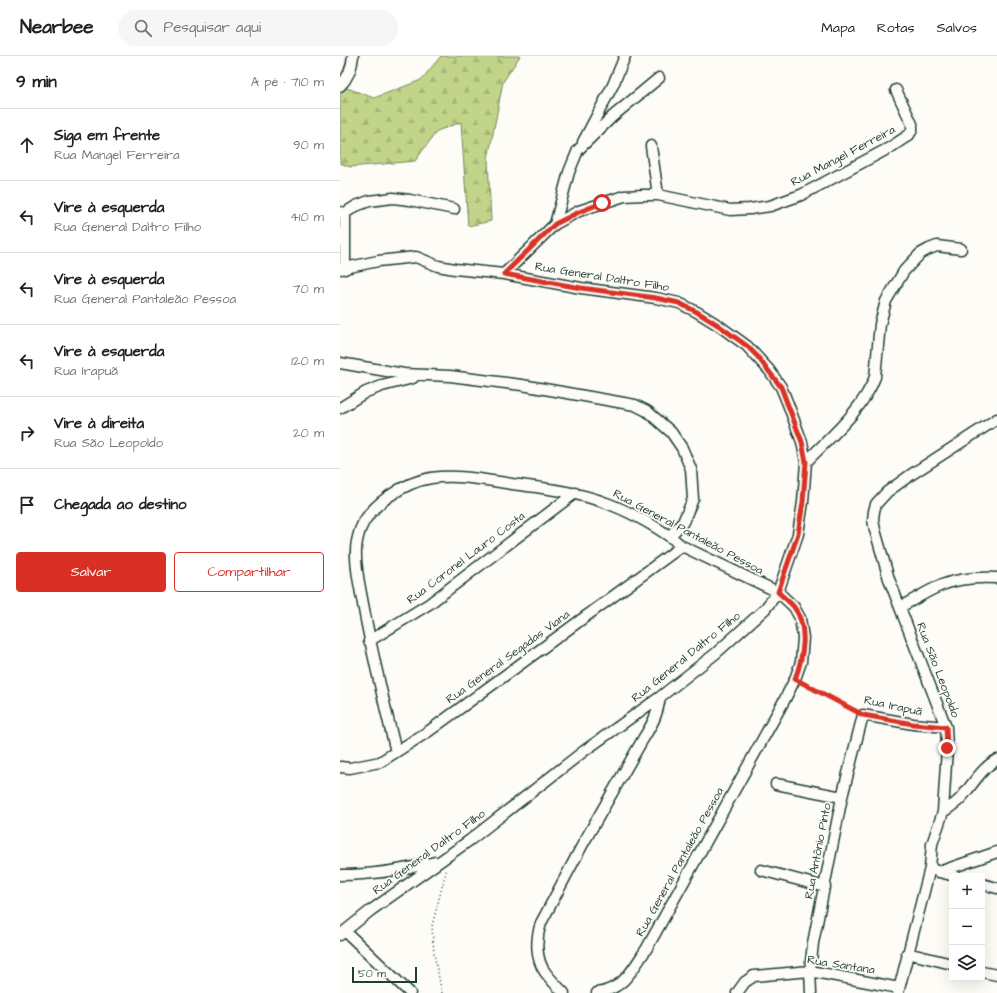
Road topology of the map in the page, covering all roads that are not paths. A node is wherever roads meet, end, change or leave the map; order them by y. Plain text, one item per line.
1 (354, 56) edge
2 (625, 56) edge
3 (659, 78) dead end
4 (340, 86) edge
5 (896, 90) dead end
6 (651, 146) dead end
7 (578, 150) junction
8 (658, 195) junction
9 (454, 209) dead end
10 (342, 212) edge
11 (555, 224) junction
12 (961, 250) dead end
13 (343, 269) edge
14 (504, 274) junction
15 (340, 363) edge
16 (423, 376) junction
17 (340, 408) edge
18 (997, 419) edge
19 (806, 462) junction
20 (575, 493) junction
21 (670, 536) junction
22 (682, 546) junction
23 (997, 578) edge
24 (778, 592) junction
25 (900, 607) junction
26 (369, 641) junction
27 (660, 697) junction
28 (863, 715) joint
29 (946, 727) junction
30 (396, 752) junction
31 (997, 760) edge
32 (340, 767) edge
33 (776, 784) dead end
34 (842, 797) junction
35 (943, 812) junction
36 (997, 852) edge
37 (441, 861) junction
38 (761, 870) dead end
39 (934, 870) junction
40 (949, 874) edge
41 (340, 875) edge
42 (985, 885) edge
43 (825, 887) junction
44 (997, 888) edge
45 (343, 933) edge
46 (907, 953) junction
47 (949, 963) edge
48 (810, 971) junction
49 (985, 973) edge
50 (997, 975) edge
51 (899, 991) edge
52 (410, 993) edge
53 (564, 993) edge
54 (597, 993) edge
55 (737, 993) edge
56 (811, 993) edge

1 - 4 street
2 - 7 street
3 - 7 street
5 - 8 street, Rua Mangel Ferreira
6 - 8 street
7 - 11 street
8 - 11 street, Rua Mangel Ferreira
9 - 10 street
10 - 13 street
11 - 14 street, Rua Mangel Ferreira
12 - 19 street
13 - 14 street, Rua General Daltro Filho
14 - 19 street, Rua General Daltro Filho
15 - 16 street
16 - 17 street
16 - 21 street
18 - 25 street, Rua São Leopoldo
19 - 24 street, Rua General Daltro Filho
20 - 21 street, Rua General Pantaleão Pessoa
20 - 26 street, Rua Coronel Lauro Costa
20 - 26 street, Rua General Pantaleão Pessoa
21 - 22 street, Rua General Pantaleão Pessoa
22 - 24 street, Rua General Pantaleão Pessoa
22 - 30 street, Rua General Segadas Viana
23 - 25 street
24 - 27 street, Rua General Daltro Filho
24 - 54 street, Rua General Pantaleão Pessoa
25 - 29 street, Rua São Leopoldo
26 - 30 street, Rua General Pantaleão Pessoa
27 - 37 street, Rua General Daltro Filho
27 - 53 street
28 - 29 street, Rua Irapuã
28 - 34 street, Rua Antônio Pinto
29 - 35 street, Rua São Leopoldo
30 - 32 street, Rua General Segadas Viana
31 - 35 street
33 - 34 street
34 - 43 street, Rua Antônio Pinto
35 - 39 street, Rua São Leopoldo
36 - 39 street
37 - 41 street
37 - 45 street, Rua General Daltro Filho
38 - 43 street
39 - 40 street
39 - 46 street, Rua São Leopoldo
42 - 44 street
43 - 48 street, Rua Antônio Pinto
45 - 52 street
46 - 47 street
46 - 51 street, Rua São Leopoldo
48 - 51 street, Rua Santana
48 - 55 street, Rua Santana
48 - 56 street, Rua Antônio Pinto
49 - 50 street

